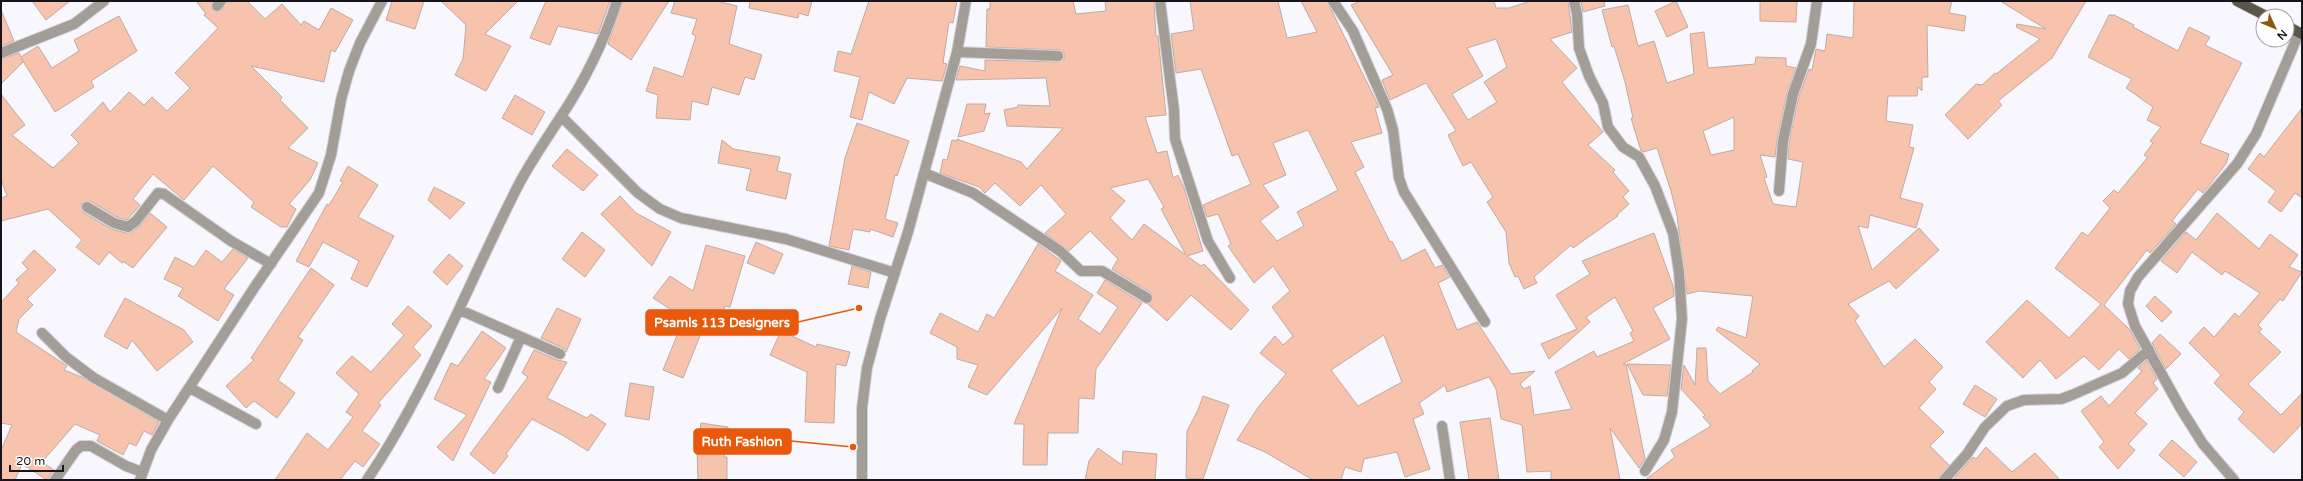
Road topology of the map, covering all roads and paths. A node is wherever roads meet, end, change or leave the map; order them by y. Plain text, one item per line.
1 (104, 1) edge
2 (382, 1) edge
3 (617, 1) edge
4 (966, 1) edge
5 (1160, 1) edge
6 (1333, 1) edge
7 (1574, 1) edge
8 (1817, 1) edge
9 (2237, 1) edge
10 (2255, 10) edge
11 (2301, 33) edge
12 (957, 52) junction
13 (1, 53) edge
14 (1058, 56) dead end
15 (561, 116) junction
16 (924, 174) junction
17 (1779, 191) dead end
18 (87, 207) dead end
19 (271, 264) junction
20 (895, 273) junction
21 (1230, 278) dead end
22 (1147, 298) dead end
23 (460, 310) junction
24 (1485, 322) dead end
25 (42, 333) dead end
26 (521, 337) junction
27 (2149, 350) junction
28 (560, 354) dead end
29 (190, 388) junction
30 (498, 388) dead end
31 (168, 420) junction
32 (256, 424) dead end
33 (1442, 426) dead end
34 (1645, 471) dead end
35 (141, 476) edge
36 (55, 480) edge
37 (367, 480) edge
38 (862, 480) edge
39 (1450, 480) edge
40 (1944, 480) edge
41 (2234, 480) edge

1 - 13 street
2 - 19 street
3 - 15 street
4 - 12 street
5 - 21 street
6 - 24 street
7 - 34 street
8 - 17 street
9 - 10 main road
11 - 27 street
12 - 14 street
12 - 16 street
15 - 20 street
15 - 23 street
16 - 20 street
16 - 22 street
18 - 19 street
19 - 29 street
20 - 38 street
23 - 26 street
23 - 37 street
25 - 31 street
26 - 28 street
26 - 30 street
27 - 40 street
27 - 41 street
29 - 31 street
29 - 32 street
31 - 35 street
33 - 39 street
35 - 36 street

